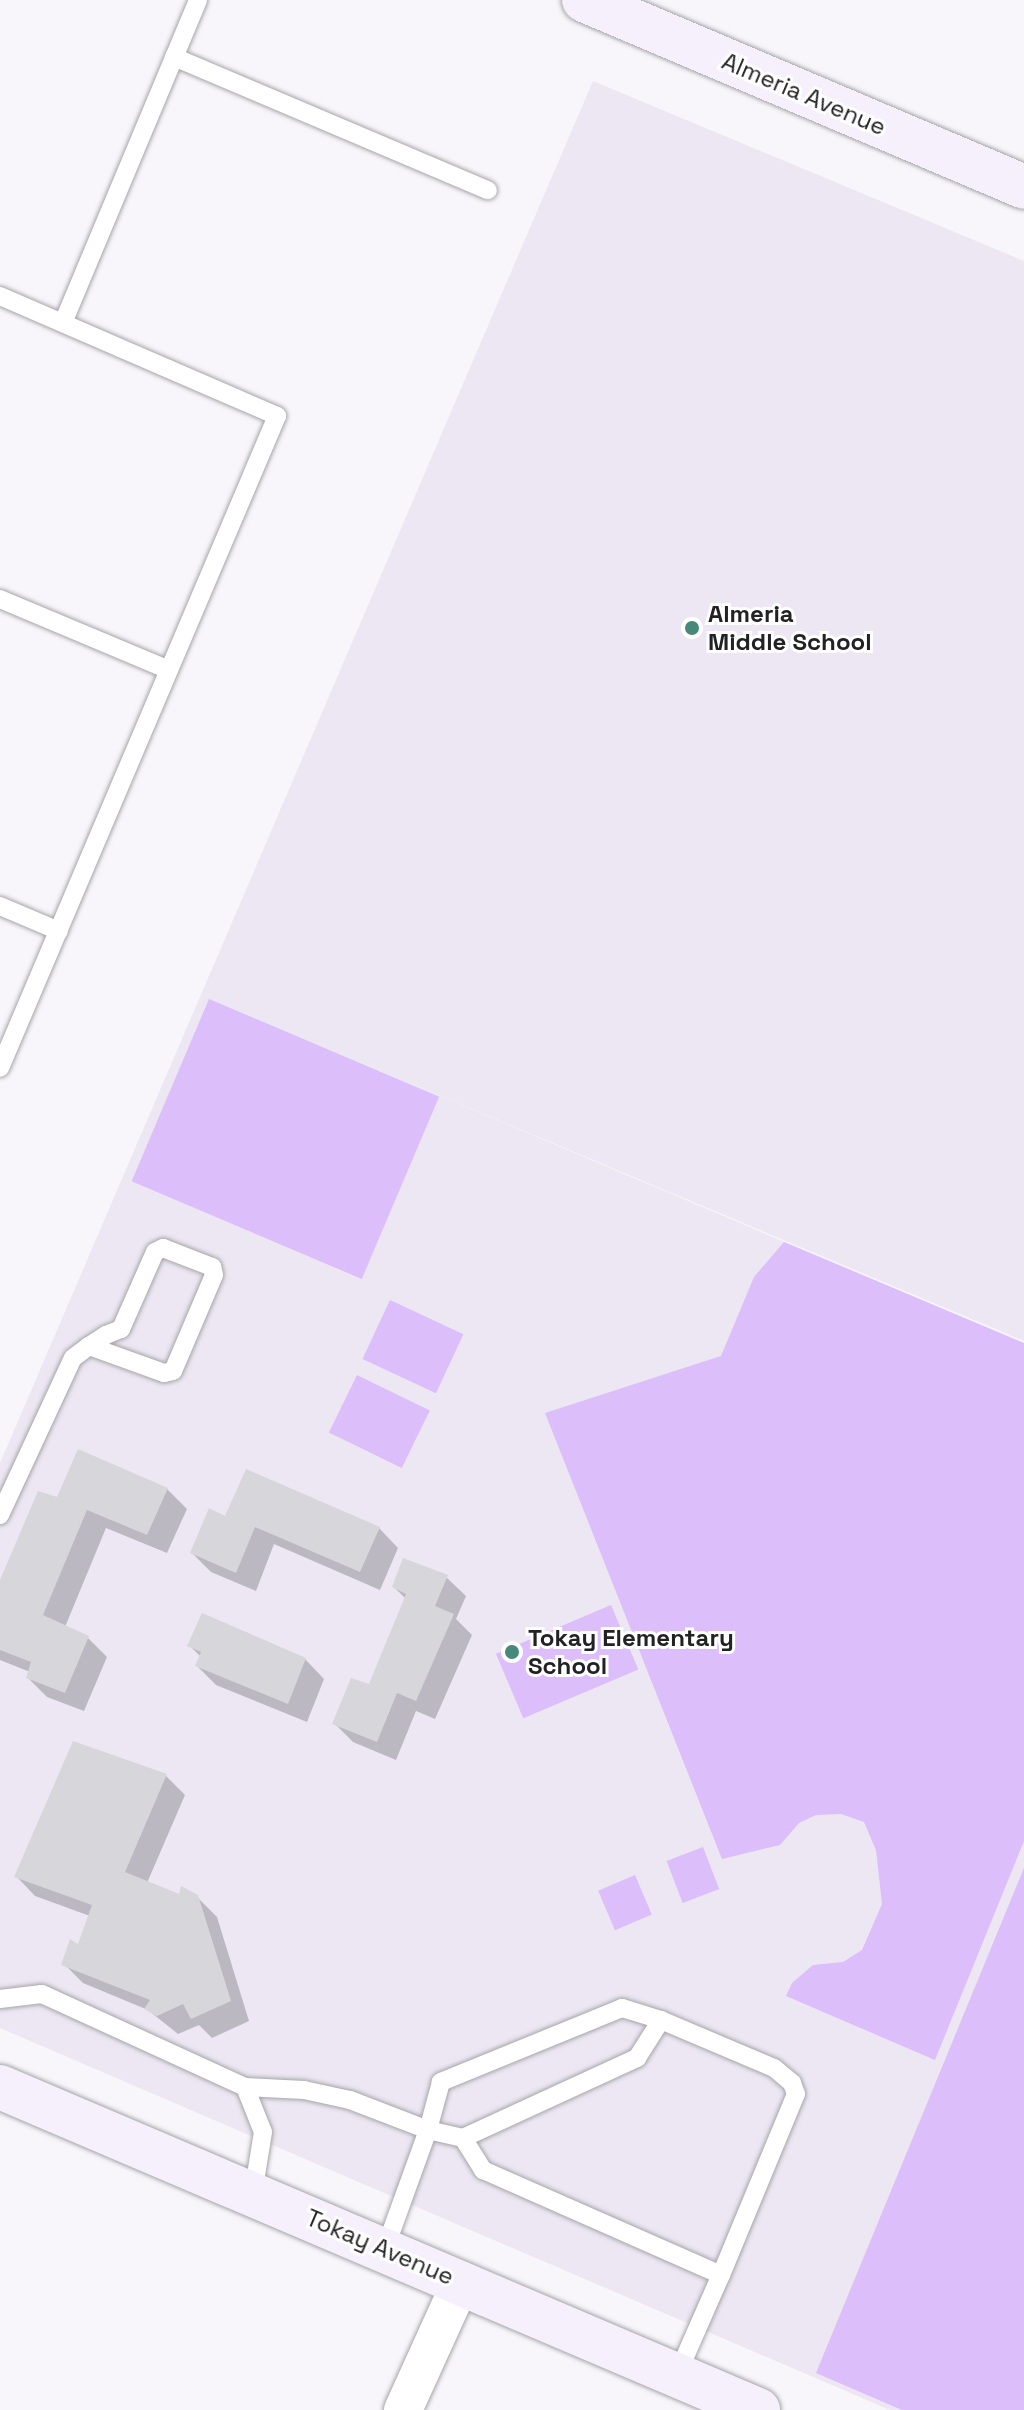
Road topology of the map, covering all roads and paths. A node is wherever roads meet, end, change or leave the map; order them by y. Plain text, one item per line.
1 (198, 0) edge
2 (584, 0) edge
3 (174, 57) junction
4 (1024, 187) edge
5 (488, 190) dead end
6 (0, 296) edge
7 (63, 323) junction
8 (0, 599) edge
9 (169, 670) junction
10 (0, 906) edge
11 (59, 931) junction
12 (0, 1068) edge
13 (89, 1346) junction
14 (0, 1515) edge
15 (0, 1999) edge
16 (661, 2020) junction
17 (0, 2087) edge
18 (245, 2087) junction
19 (428, 2130) junction
20 (463, 2138) junction
21 (253, 2194) junction
22 (385, 2249) junction
23 (721, 2275) junction
24 (461, 2282) junction
25 (677, 2375) junction
26 (403, 2410) edge
27 (758, 2410) edge

1 - 3 lane
2 - 4 street, Almeria Avenue
3 - 5 lane
3 - 7 lane
6 - 7 lane
7 - 9 lane
8 - 9 lane
9 - 11 lane
10 - 11 lane
11 - 12 lane
13 - 13 lane
13 - 14 lane
15 - 18 lane
16 - 19 lane
16 - 20 lane
16 - 23 lane
17 - 21 street, Tokay Avenue
18 - 19 lane
18 - 21 lane
19 - 20 lane
19 - 22 lane
20 - 23 lane
21 - 22 street, Tokay Avenue
22 - 24 street, Tokay Avenue
23 - 25 lane
24 - 25 street, Tokay Avenue
24 - 26 street
25 - 27 street, Tokay Avenue

